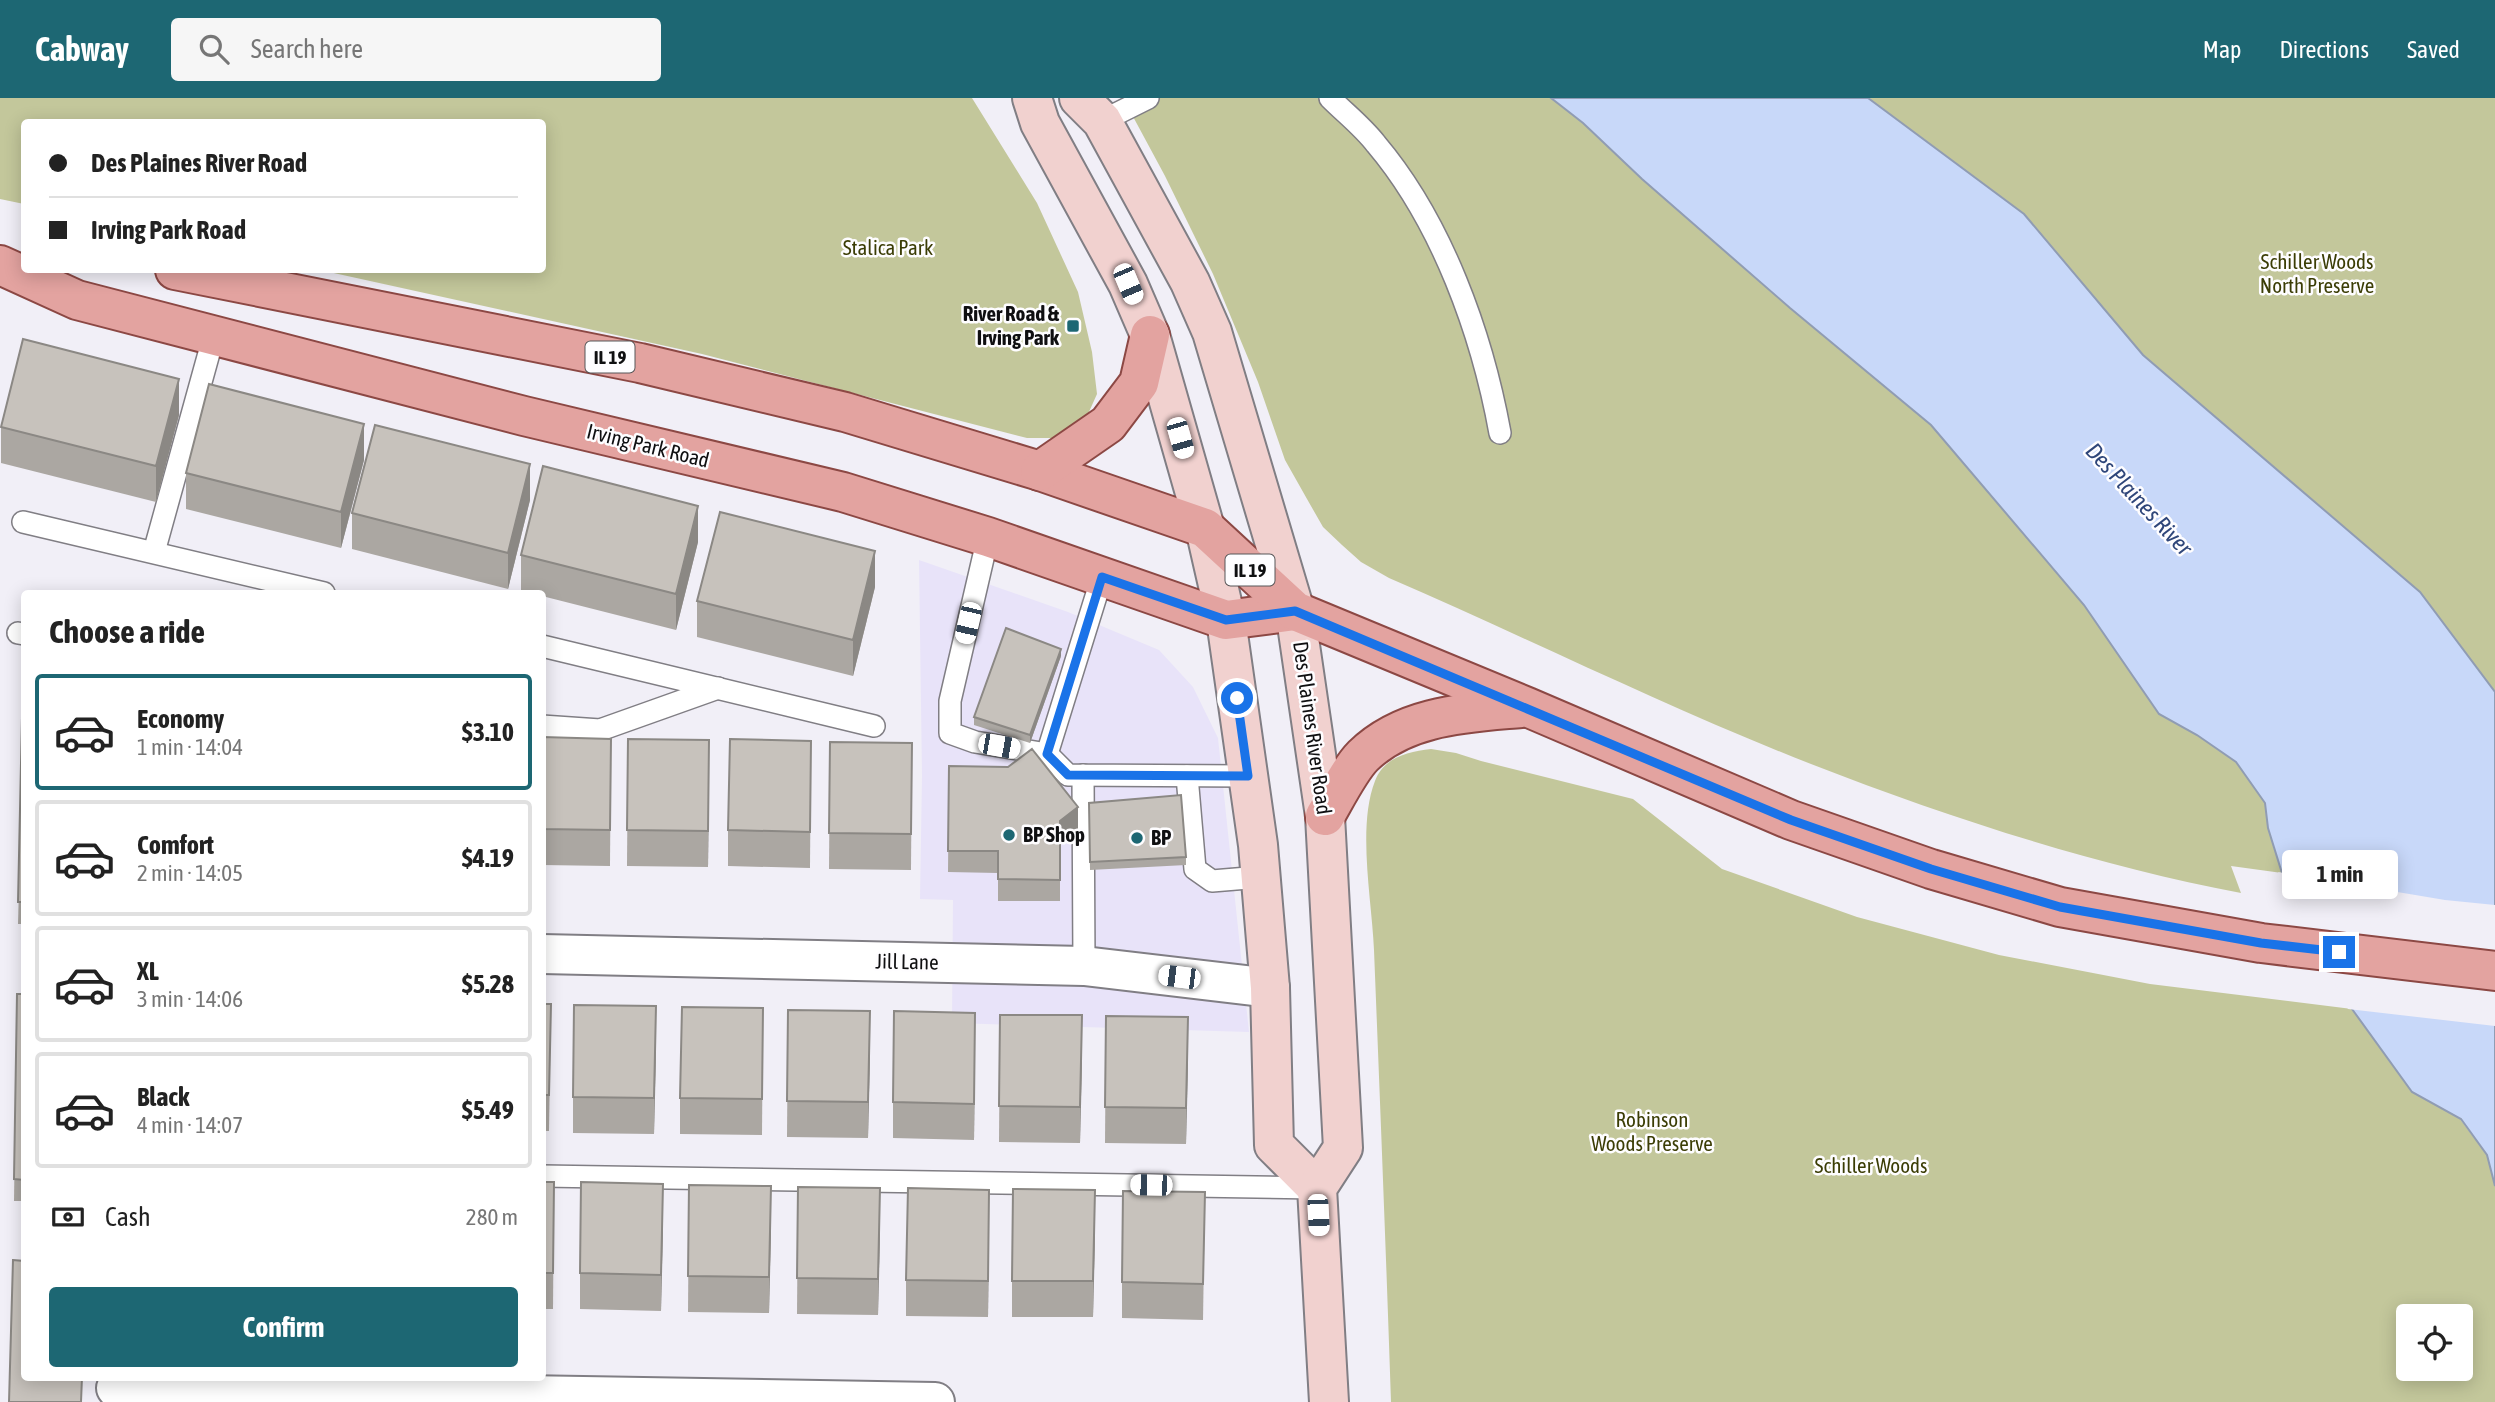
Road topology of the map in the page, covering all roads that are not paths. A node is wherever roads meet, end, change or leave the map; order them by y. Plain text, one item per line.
1 (1032, 98) edge
2 (1148, 98) edge
3 (1330, 98) edge
4 (1090, 109) edge
5 (0, 247) edge
6 (21, 249) edge
7 (0, 265) edge
8 (190, 273) edge
9 (214, 335) junction
10 (1150, 335) junction
11 (1500, 433) dead end
12 (1040, 471) junction
13 (23, 522) dead end
14 (1205, 528) junction
15 (988, 537) junction
16 (154, 552) junction
17 (1102, 577) junction
18 (312, 590) edge
19 (1295, 611) junction
20 (1226, 620) junction
21 (546, 647) edge
22 (718, 688) junction
23 (1527, 707) junction
24 (546, 726) edge
25 (874, 726) dead end
26 (1047, 754) junction
27 (1083, 775) junction
28 (1187, 776) junction
29 (1248, 776) junction
30 (1325, 816) junction
31 (1260, 877) junction
32 (546, 954) edge
33 (1084, 966) junction
34 (2495, 971) edge
35 (1270, 988) junction
36 (546, 1176) edge
37 (1317, 1188) junction
38 (116, 1389) edge
39 (936, 1402) edge
40 (1329, 1402) edge

1 - 10 main road
2 - 4 lane
3 - 11 lane
4 - 19 main road, Des Plaines River Road
5 - 6 main road
7 - 9 main road, Irving Park Road / IL 19
8 - 12 main road, Irving Park Road / IL 19
9 - 15 main road, Irving Park Road / IL 19
9 - 16 lane
10 - 12 main road
10 - 14 main road
12 - 14 main road, Irving Park Road / IL 19
13 - 16 lane
14 - 19 main road, Irving Park Road / IL 19
14 - 20 main road
15 - 17 main road, Irving Park Road / IL 19
15 - 26 lane
16 - 18 lane
17 - 20 main road, Irving Park Road / IL 19
17 - 26 lane
19 - 20 main road, Irving Park Road / IL 19
19 - 23 main road, Irving Park Road / IL 19
19 - 30 main road, Des Plaines River Road
20 - 29 main road
21 - 22 lane
22 - 24 lane
22 - 25 lane
23 - 30 main road
23 - 34 main road, Irving Park Road / IL 19
26 - 27 lane
27 - 28 lane
27 - 33 lane
28 - 29 lane
28 - 31 lane
29 - 31 main road
30 - 37 main road, Des Plaines River Road
31 - 35 main road
32 - 33 street, Jill Lane
33 - 35 street, Jill Lane
35 - 37 main road
36 - 37 lane
37 - 40 main road
38 - 39 street

